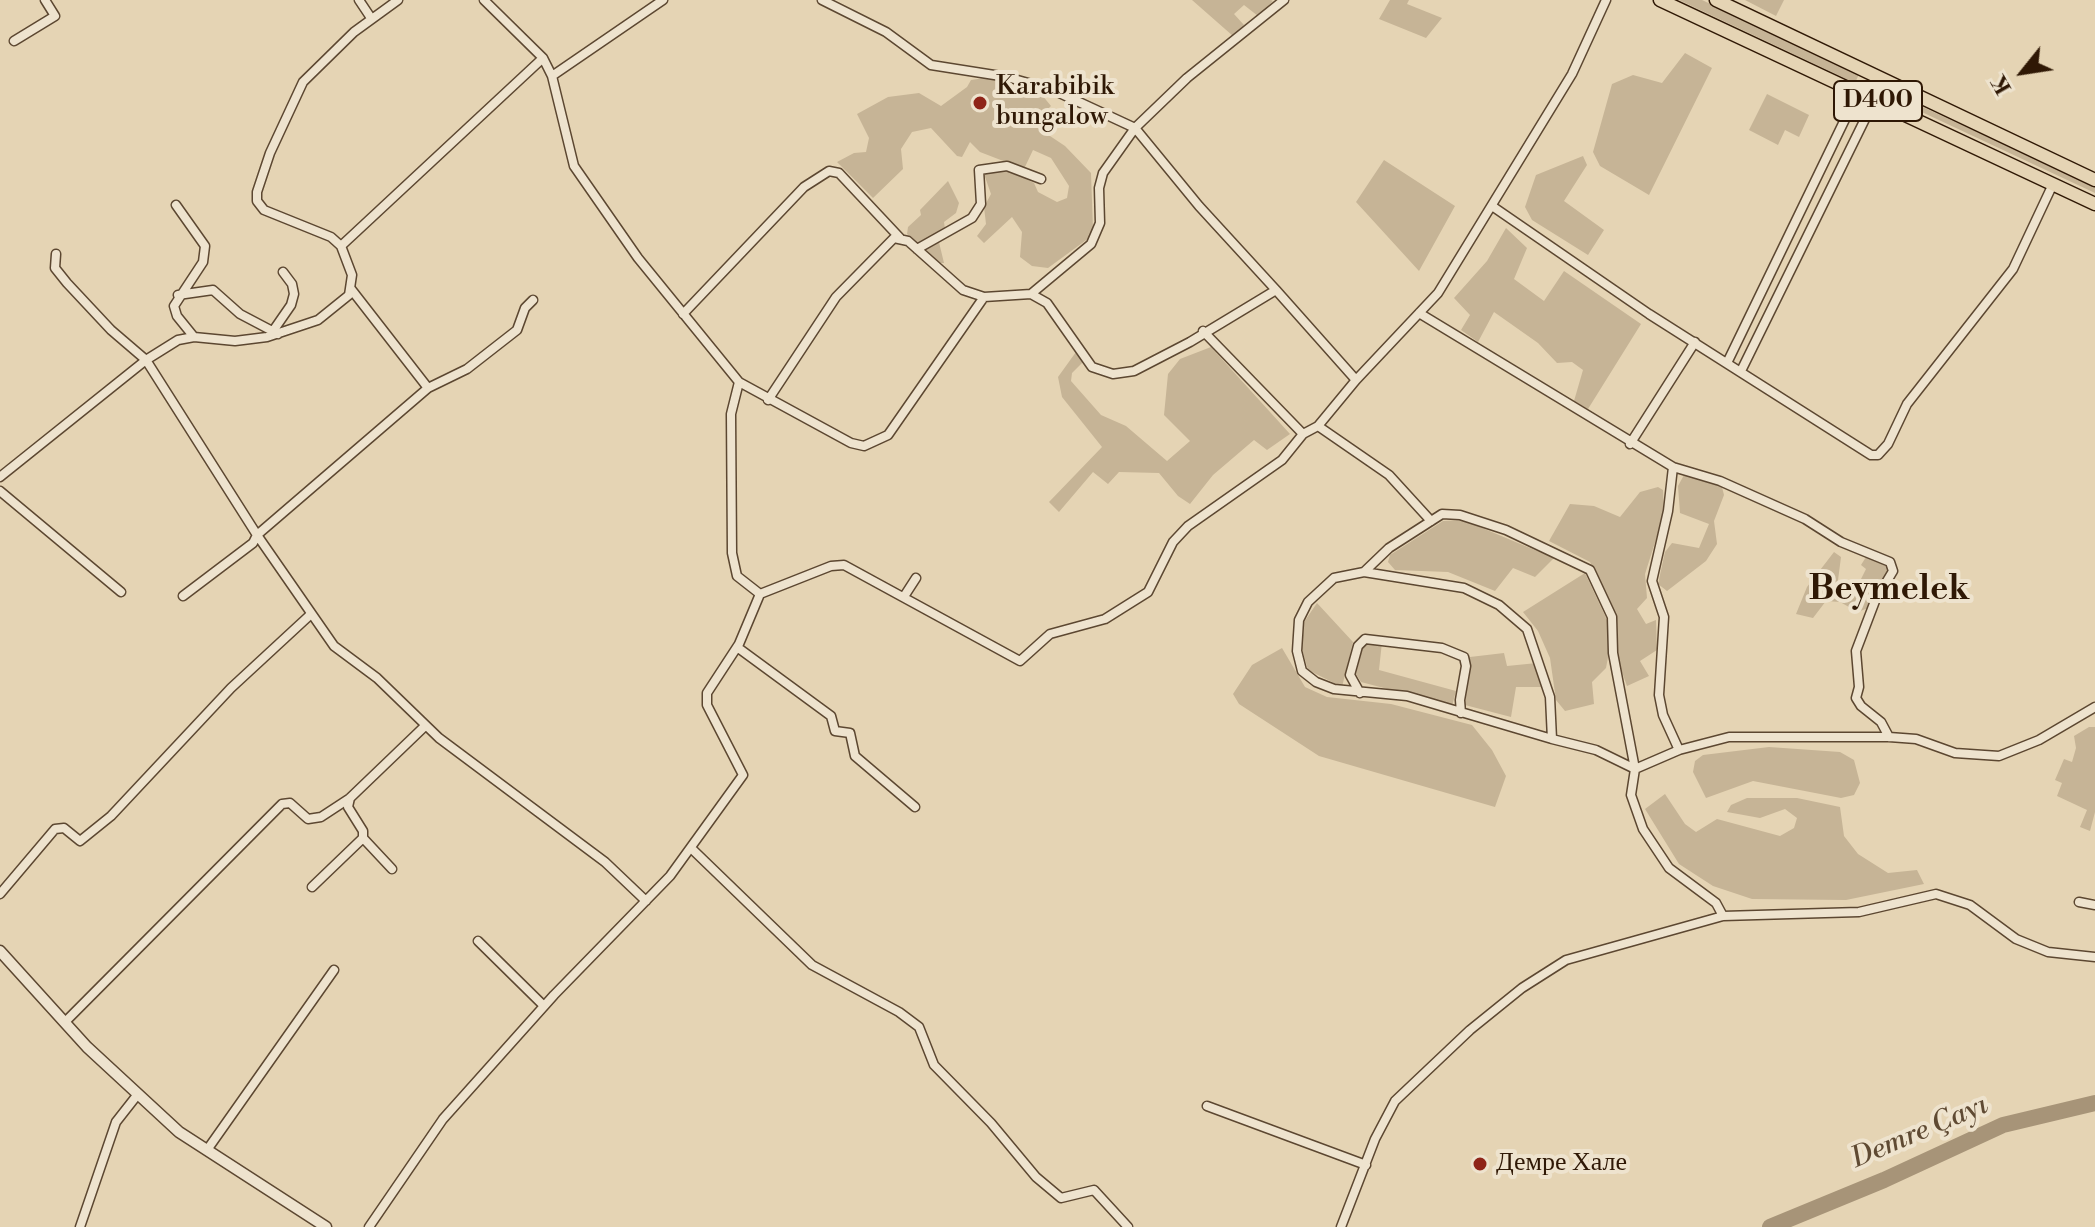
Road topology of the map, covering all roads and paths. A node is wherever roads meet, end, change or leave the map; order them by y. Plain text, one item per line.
1 (45, 0) edge
2 (359, 0) edge
3 (398, 0) edge
4 (484, 0) edge
5 (663, 0) edge
6 (822, 0) edge
7 (1284, 0) edge
8 (1606, 0) edge
9 (1660, 0) edge
10 (1716, 0) edge
11 (371, 18) junction
12 (14, 41) dead end
13 (543, 58) junction
14 (552, 76) junction
15 (1875, 78) junction
16 (1867, 96) junction
17 (1135, 128) junction
18 (1041, 179) dead end
19 (2095, 180) edge
20 (2053, 184) junction
21 (2095, 204) edge
22 (176, 205) dead end
23 (1492, 206) junction
24 (900, 238) junction
25 (341, 246) junction
26 (917, 249) junction
27 (56, 254) dead end
28 (283, 272) dead end
29 (351, 289) junction
30 (1276, 290) junction
31 (1031, 294) junction
32 (178, 295) junction
33 (984, 297) junction
34 (533, 300) dead end
35 (1419, 313) junction
36 (683, 314) junction
37 (1203, 331) junction
38 (275, 332) junction
39 (194, 337) junction
40 (1695, 342) junction
41 (146, 360) junction
42 (1727, 363) junction
43 (1741, 371) junction
44 (1356, 380) junction
45 (739, 382) junction
46 (428, 388) junction
47 (768, 400) junction
48 (1318, 426) junction
49 (1303, 434) junction
50 (1630, 444) junction
51 (1673, 467) junction
52 (0, 477) edge
53 (0, 491) edge
54 (1431, 521) junction
55 (257, 535) junction
56 (1364, 572) junction
57 (916, 578) dead end
58 (121, 592) dead end
59 (760, 594) junction
60 (905, 595) junction
61 (183, 596) dead end
62 (310, 615) junction
63 (737, 647) junction
64 (1360, 693) junction
65 (2095, 707) edge
66 (1461, 713) junction
67 (425, 726) junction
68 (1889, 737) junction
69 (1552, 739) junction
70 (1679, 750) junction
71 (1635, 769) junction
72 (350, 798) junction
73 (915, 807) dead end
74 (363, 838) junction
75 (692, 849) junction
76 (392, 869) dead end
77 (312, 887) dead end
78 (0, 894) edge
79 (646, 901) junction
80 (2079, 902) dead end
81 (2095, 905) edge
82 (1723, 916) junction
83 (478, 941) dead end
84 (0, 951) edge
85 (2095, 957) edge
86 (334, 970) dead end
87 (544, 1006) junction
88 (65, 1022) junction
89 (138, 1094) junction
90 (1207, 1106) dead end
91 (207, 1150) junction
92 (1366, 1165) junction
93 (80, 1227) edge
94 (326, 1227) edge
95 (369, 1227) edge
96 (1128, 1227) edge
97 (1341, 1227) edge

1 - 12 street
2 - 11 street
3 - 11 street
4 - 13 street
5 - 14 street
6 - 17 street
7 - 17 street
8 - 23 street
9 - 16 highway, D400
10 - 15 highway, D400
11 - 25 street
13 - 14 street
13 - 25 street
14 - 36 street
15 - 16 highway
15 - 19 highway, D400
16 - 20 highway, D400
16 - 42 street
16 - 43 street
17 - 30 street
17 - 31 street
18 - 26 street
20 - 21 highway, D400
20 - 43 street
22 - 32 street
23 - 35 street
23 - 40 street
24 - 26 street
24 - 36 street
24 - 47 street
25 - 29 street
26 - 33 street
27 - 41 street
28 - 38 street
29 - 38 street
29 - 46 street
30 - 37 street
30 - 44 street
31 - 33 street
31 - 37 street
32 - 38 street
32 - 39 street
33 - 47 street
34 - 46 street
35 - 44 street
35 - 50 street
36 - 45 street
37 - 49 street
38 - 39 street
39 - 41 street
40 - 42 street
40 - 50 street
41 - 52 street
41 - 55 street
42 - 43 street
44 - 48 street
45 - 47 street
45 - 59 street
46 - 55 street
48 - 49 street
48 - 54 street
49 - 60 street
50 - 51 street
51 - 68 street
51 - 70 street
53 - 58 street
54 - 56 street
54 - 71 street
55 - 61 street
55 - 62 street
56 - 64 street
56 - 69 street
57 - 60 street
59 - 60 street
59 - 63 street
62 - 67 street
62 - 78 street
63 - 73 street
63 - 75 street
64 - 66 street
64 - 66 street
65 - 68 street
66 - 69 street
67 - 72 street
67 - 79 street
68 - 70 street
69 - 71 street
70 - 71 street
71 - 82 street
72 - 74 street
72 - 88 street
74 - 76 street
74 - 77 street
75 - 79 street
75 - 96 street
79 - 87 street
80 - 81 street
82 - 85 street
82 - 92 street
83 - 87 street
84 - 88 street
86 - 91 street
87 - 95 street
88 - 89 street
89 - 91 street
89 - 93 street
90 - 92 street
91 - 94 street
92 - 97 street

